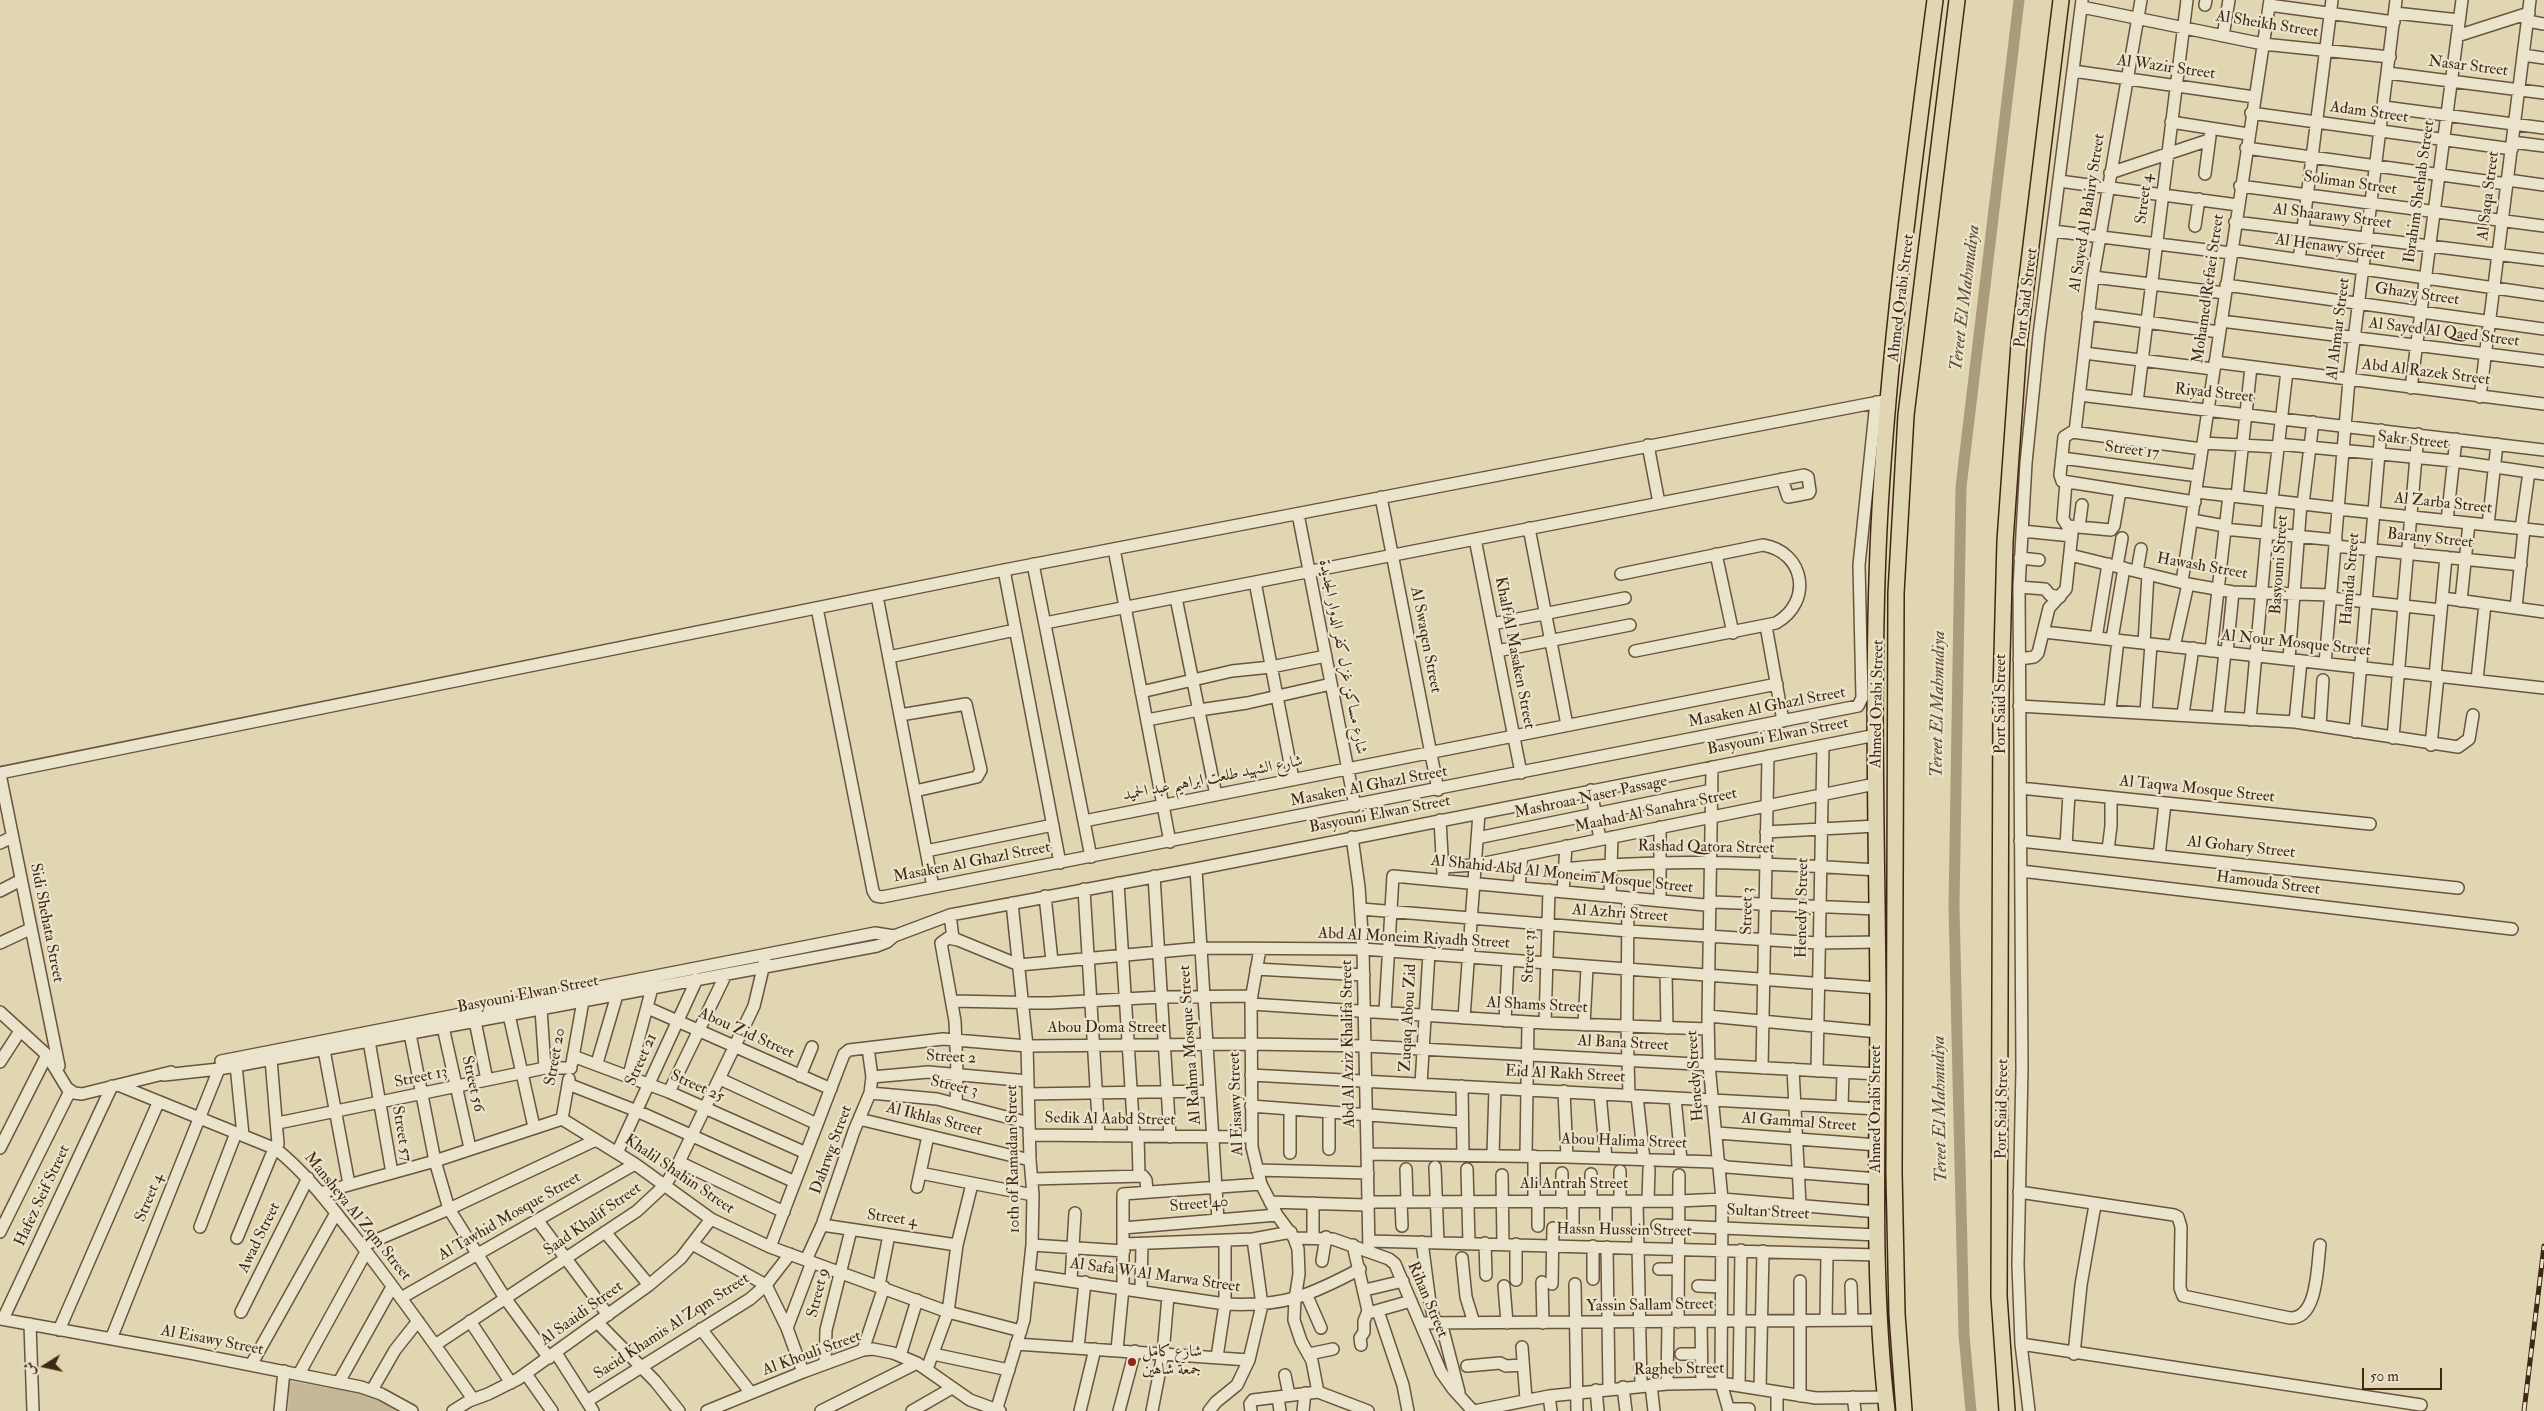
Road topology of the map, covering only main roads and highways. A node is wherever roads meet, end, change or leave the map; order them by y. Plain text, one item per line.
1 (1935, 0) edge
2 (1956, 0) edge
3 (2061, 0) edge
4 (1886, 1404) edge
5 (1904, 1411) edge
6 (2007, 1411) edge

1 - 4 main road, Ahmed Orabi Street
2 - 5 main road, Ahmed Orabi Street
3 - 6 main road, Port Said Street

